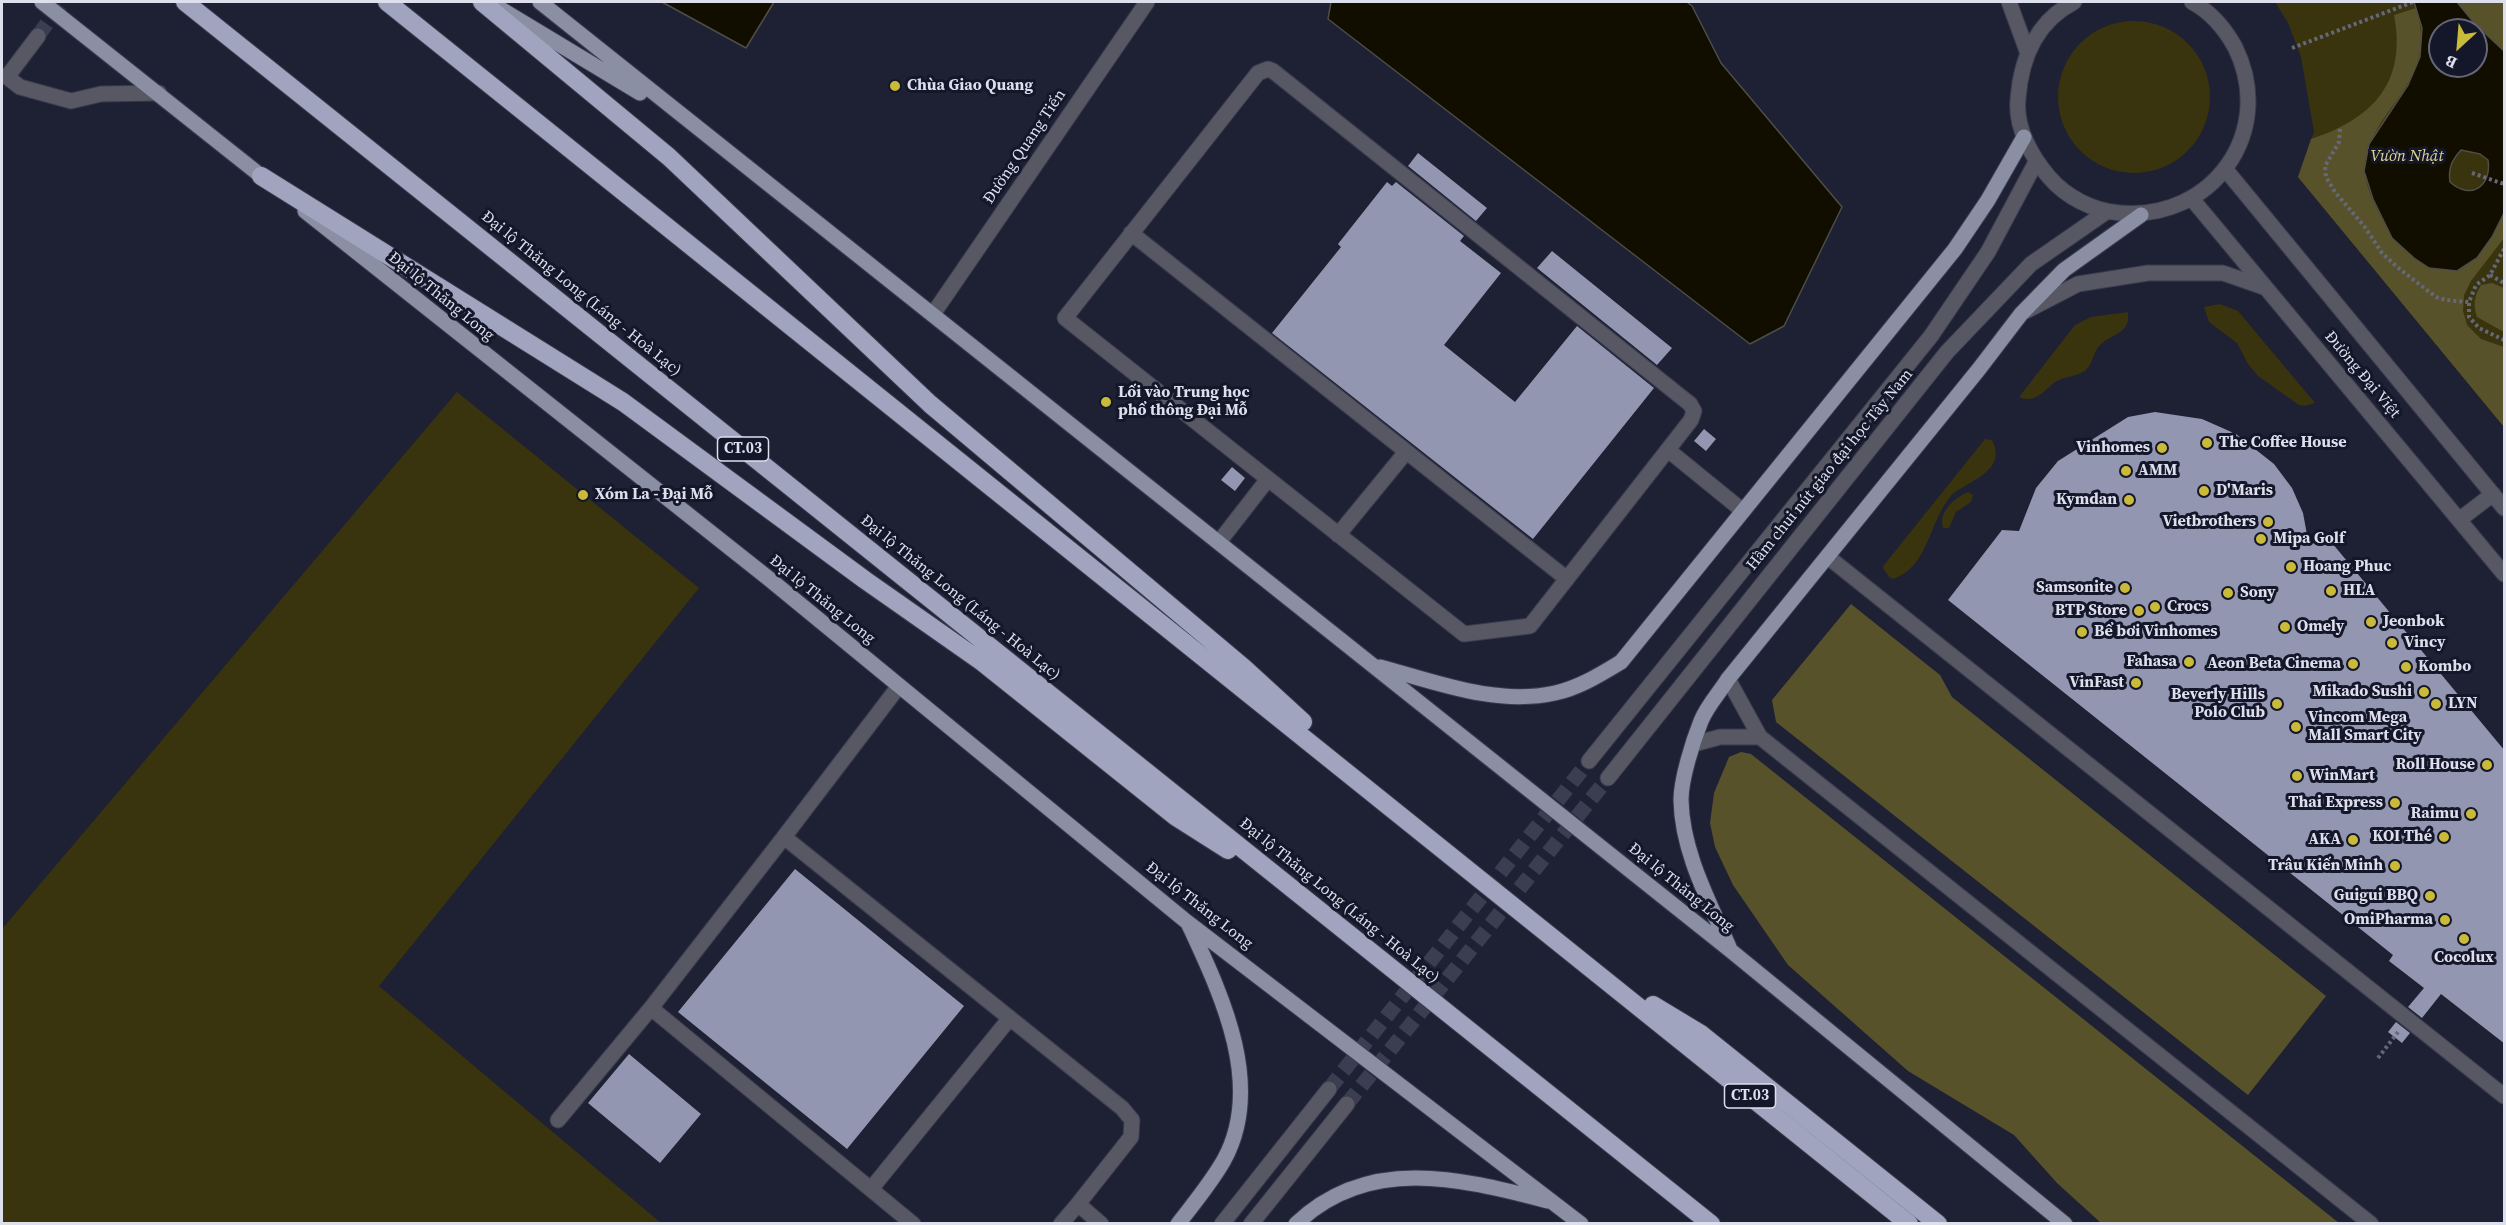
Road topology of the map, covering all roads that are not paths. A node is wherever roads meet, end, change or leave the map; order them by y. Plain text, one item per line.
1 (42, 2) edge
2 (185, 2) edge
3 (387, 2) edge
4 (482, 2) edge
5 (488, 2) edge
6 (540, 2) edge
7 (1147, 2) edge
8 (2009, 2) edge
9 (2074, 2) edge
10 (2192, 2) edge
11 (38, 36) tunnel mouth
12 (2027, 51) junction
13 (4, 76) edge
14 (159, 93) junction
15 (689, 122) junction
16 (2024, 137) junction
17 (2036, 162) junction
18 (2226, 170) junction
19 (261, 176) junction
20 (2193, 199) junction
21 (2106, 212) junction
22 (2140, 215) junction
23 (1131, 233) junction
24 (2266, 288) junction
25 (933, 314) junction
26 (2021, 314) junction
27 (1668, 450) junction
28 (1406, 452) junction
29 (1268, 479) junction
30 (2493, 494) junction
31 (2505, 508) edge
32 (1743, 511) junction
33 (2459, 520) junction
34 (1338, 535) junction
35 (1219, 542) junction
36 (1828, 557) junction
37 (2505, 574) edge
38 (1567, 579) junction
39 (1372, 664) junction
40 (1728, 679) junction
41 (899, 686) junction
42 (1760, 737) junction
43 (1694, 744) junction
44 (1589, 761) tunnel mouth
45 (1608, 778) tunnel mouth
46 (784, 837) junction
47 (1433, 841) junction
48 (1301, 896) junction
49 (1187, 922) junction
50 (1730, 950) junction
51 (1592, 968) junction
52 (651, 1008) junction
53 (1010, 1018) junction
54 (1329, 1089) tunnel mouth
55 (2505, 1096) edge
56 (1347, 1104) tunnel mouth
57 (558, 1120) dead end
58 (1618, 1150) junction
59 (871, 1189) junction
60 (1555, 1203) junction
61 (1078, 1204) junction
62 (913, 1224) edge
63 (1061, 1224) edge
64 (1101, 1224) edge
65 (1178, 1224) edge
66 (1222, 1224) edge
67 (1251, 1224) edge
68 (1296, 1224) edge
69 (1581, 1224) edge
70 (1692, 1224) edge
71 (1711, 1224) edge
72 (1909, 1224) edge
73 (1938, 1224) edge
74 (2065, 1224) edge
75 (2371, 1224) edge

1 - 14 main road, Đại lộ Thăng Long
2 - 48 highway, Đại lộ Thăng Long (Láng - Hoà Lạc) / CT.03
3 - 47 highway, CT.03
4 - 47 highway
5 - 15 main road
6 - 15 main road, Đại lộ Thăng Long
7 - 25 street, Đường Quang Tiến
8 - 12 street
9 - 12 street
10 - 18 street
11 - 13 street
12 - 16 street
13 - 14 street
14 - 19 main road, Đại lộ Thăng Long
15 - 25 main road, Đại lộ Thăng Long
16 - 17 street
16 - 32 main road
17 - 21 street
17 - 44 street, Hầm chui nút giao đại học Tây Nam
18 - 20 street
18 - 30 street, Đường Đại Việt
19 - 41 main road, Đại lộ Thăng Long
19 - 48 highway
20 - 22 street
20 - 24 street, Đường Đại Việt
21 - 22 street
21 - 45 street, Hầm chui nút giao đại học Tây Nam
22 - 26 main road
23 - 27 street
23 - 28 street
23 - 29 street
24 - 26 street
24 - 33 street, Đường Đại Việt
25 - 35 main road, Đại lộ Thăng Long
26 - 36 main road
27 - 32 street
27 - 38 street
28 - 34 street
28 - 38 street
29 - 34 street
29 - 35 street
30 - 31 street, Đường Đại Việt
30 - 33 street
32 - 39 main road
33 - 37 street, Đường Đại Việt
34 - 38 street
35 - 39 main road, Đại lộ Thăng Long
36 - 40 main road
36 - 55 street
39 - 50 main road, Đại lộ Thăng Long
40 - 42 street
40 - 43 main road
41 - 46 street
41 - 49 main road, Đại lộ Thăng Long
42 - 43 street
42 - 75 street
43 - 50 main road
46 - 52 street
46 - 53 street
47 - 51 highway, CT.03
48 - 58 highway, Đại lộ Thăng Long (Láng - Hoà Lạc) / CT.03
49 - 60 main road, Đại lộ Thăng Long
49 - 65 main road
50 - 74 main road, Đại lộ Thăng Long
51 - 72 highway, CT.03
51 - 73 highway
52 - 57 street
52 - 59 street
53 - 59 street
53 - 61 street
54 - 66 street
56 - 67 street
58 - 70 highway
58 - 71 highway, Đại lộ Thăng Long (Láng - Hoà Lạc) / CT.03
59 - 62 street
60 - 68 main road
60 - 69 main road, Đại lộ Thăng Long
61 - 63 street
61 - 64 street

